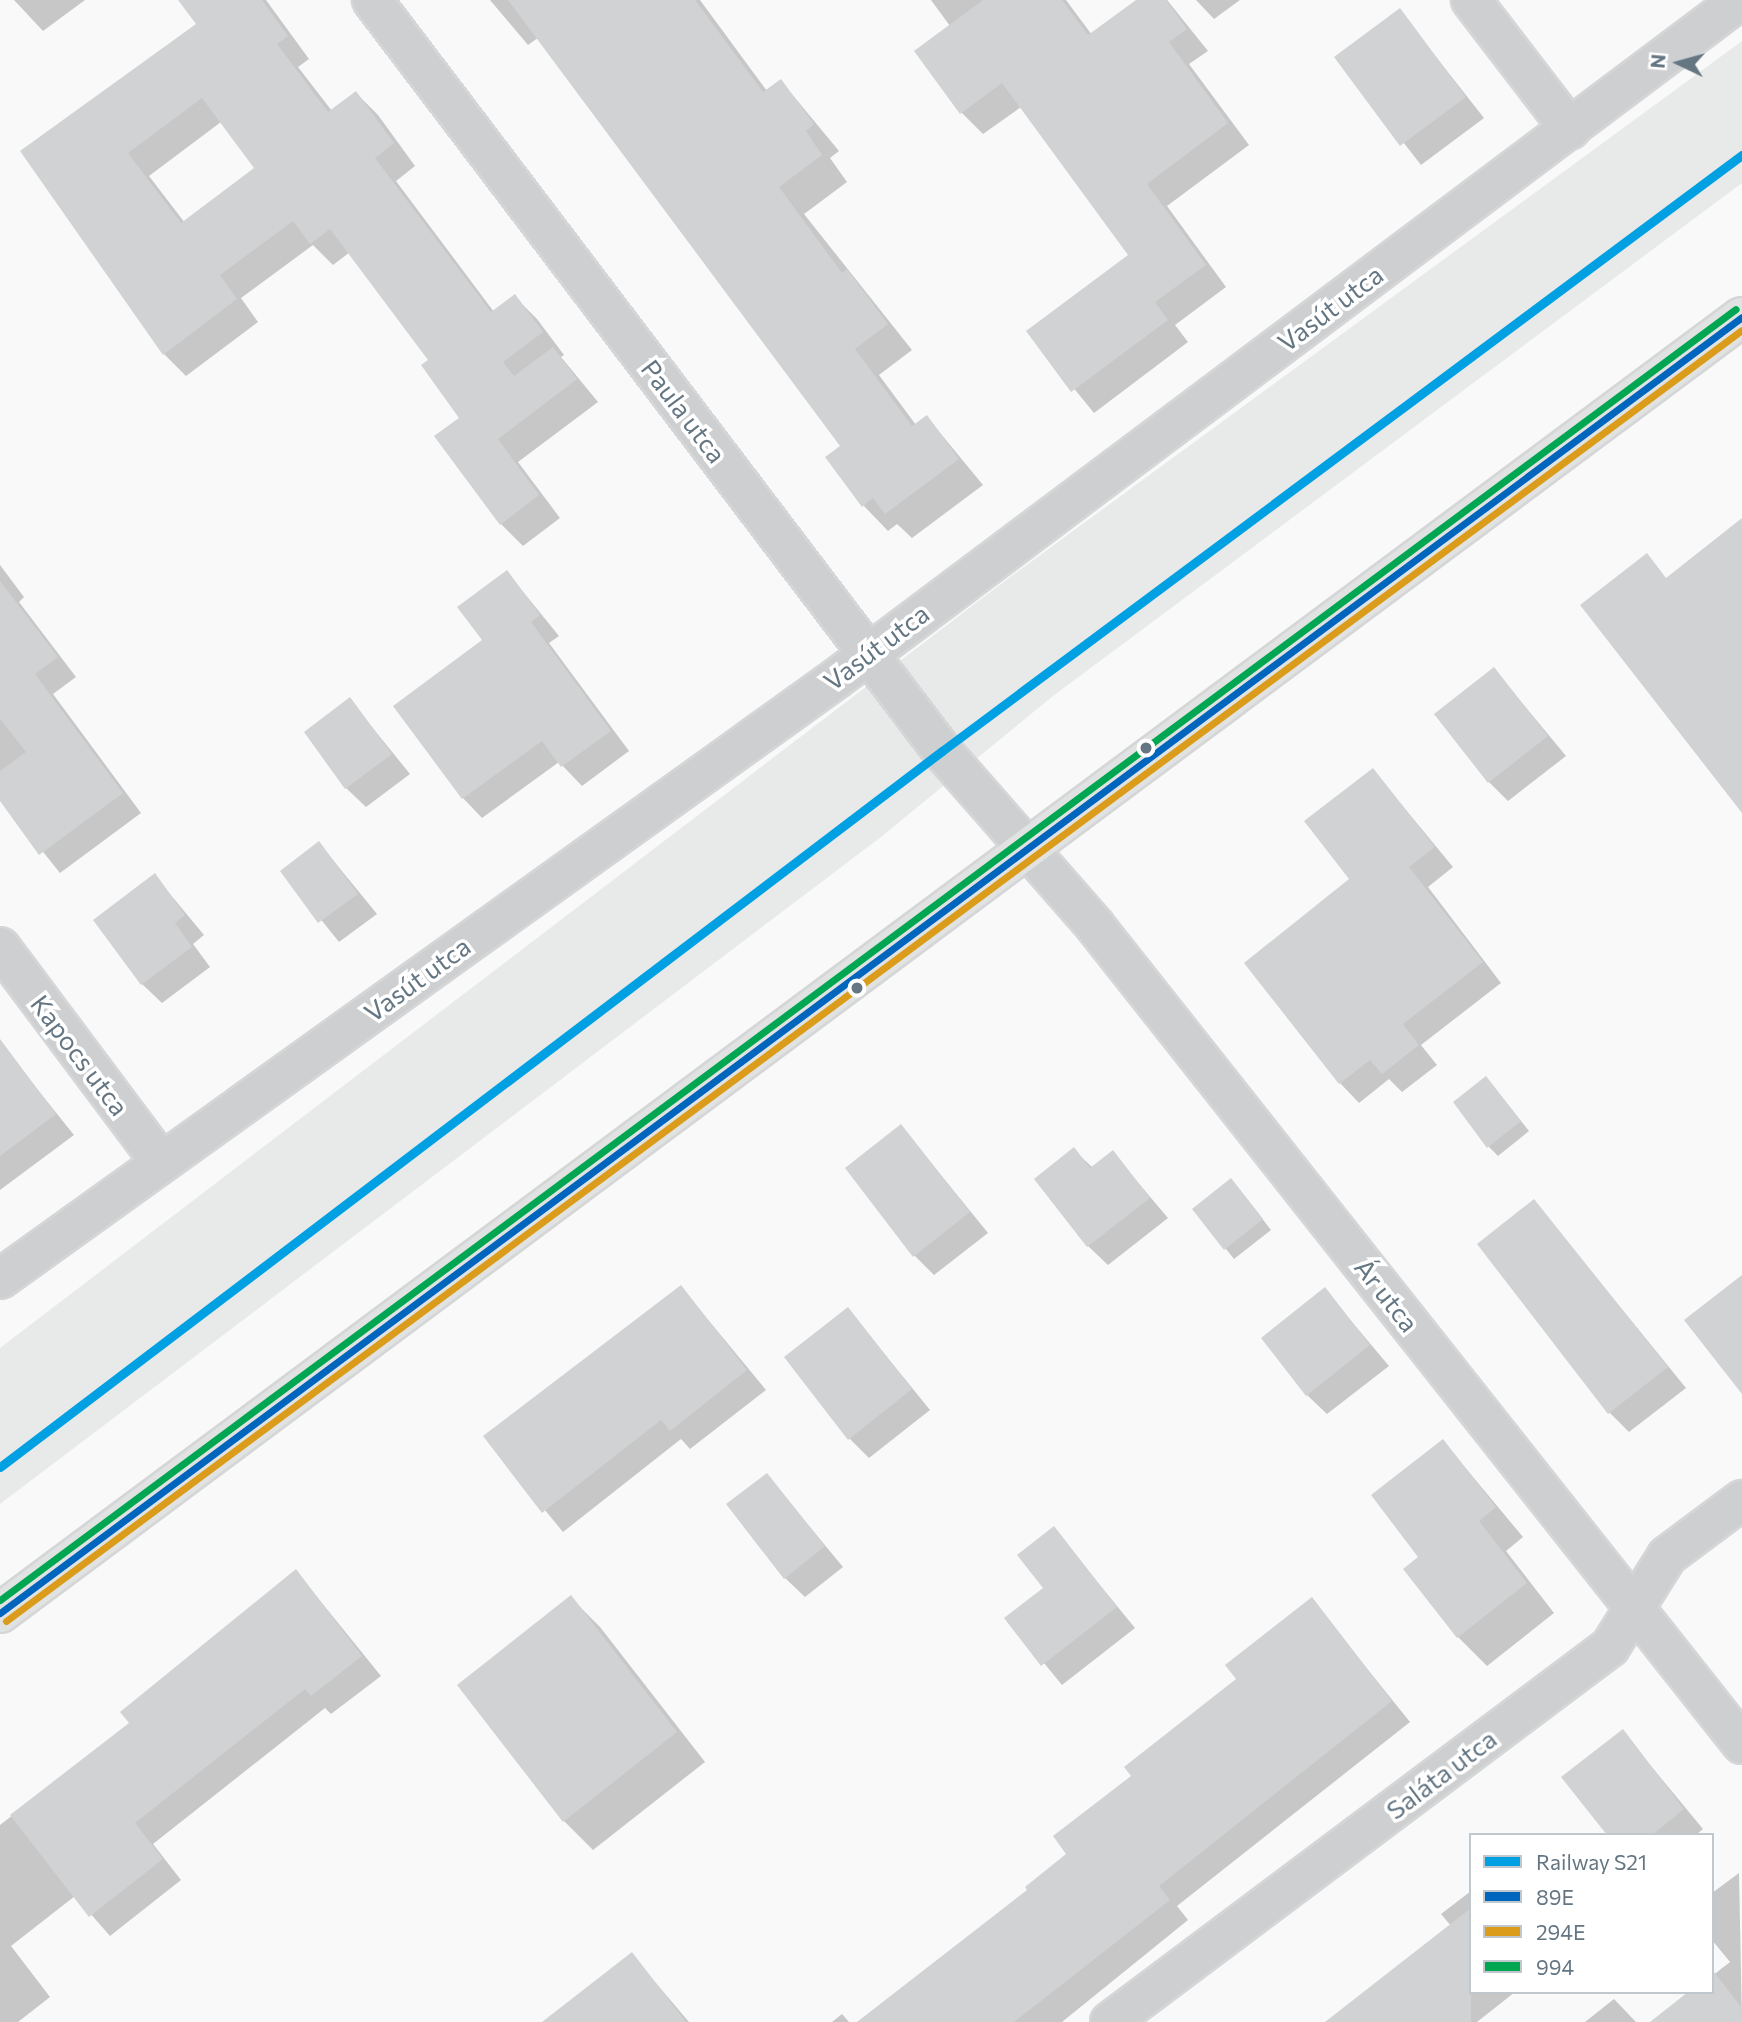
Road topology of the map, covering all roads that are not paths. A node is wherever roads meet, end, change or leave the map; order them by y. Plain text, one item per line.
1 (372, 0) edge
2 (1471, 0) edge
3 (1741, 0) edge
4 (1570, 129) junction
5 (1742, 317) edge
6 (867, 653) junction
7 (1029, 850) junction
8 (0, 947) edge
9 (161, 1162) junction
10 (0, 1279) edge
11 (1742, 1500) edge
12 (1633, 1606) junction
13 (0, 1613) edge
14 (1742, 1744) edge
15 (1110, 2022) edge

1 - 6 street, Paula utca
2 - 4 street
3 - 4 street, Vasút utca
4 - 6 street, Vasút utca
5 - 7 main road
6 - 7 street, Paula utca
6 - 9 street, Vasút utca
7 - 12 street, Ár utca
7 - 13 main road
8 - 9 street, Kapocs utca
9 - 10 street, Vasút utca
11 - 12 street, Saláta utca
12 - 14 street, Ár utca
12 - 15 street, Saláta utca

